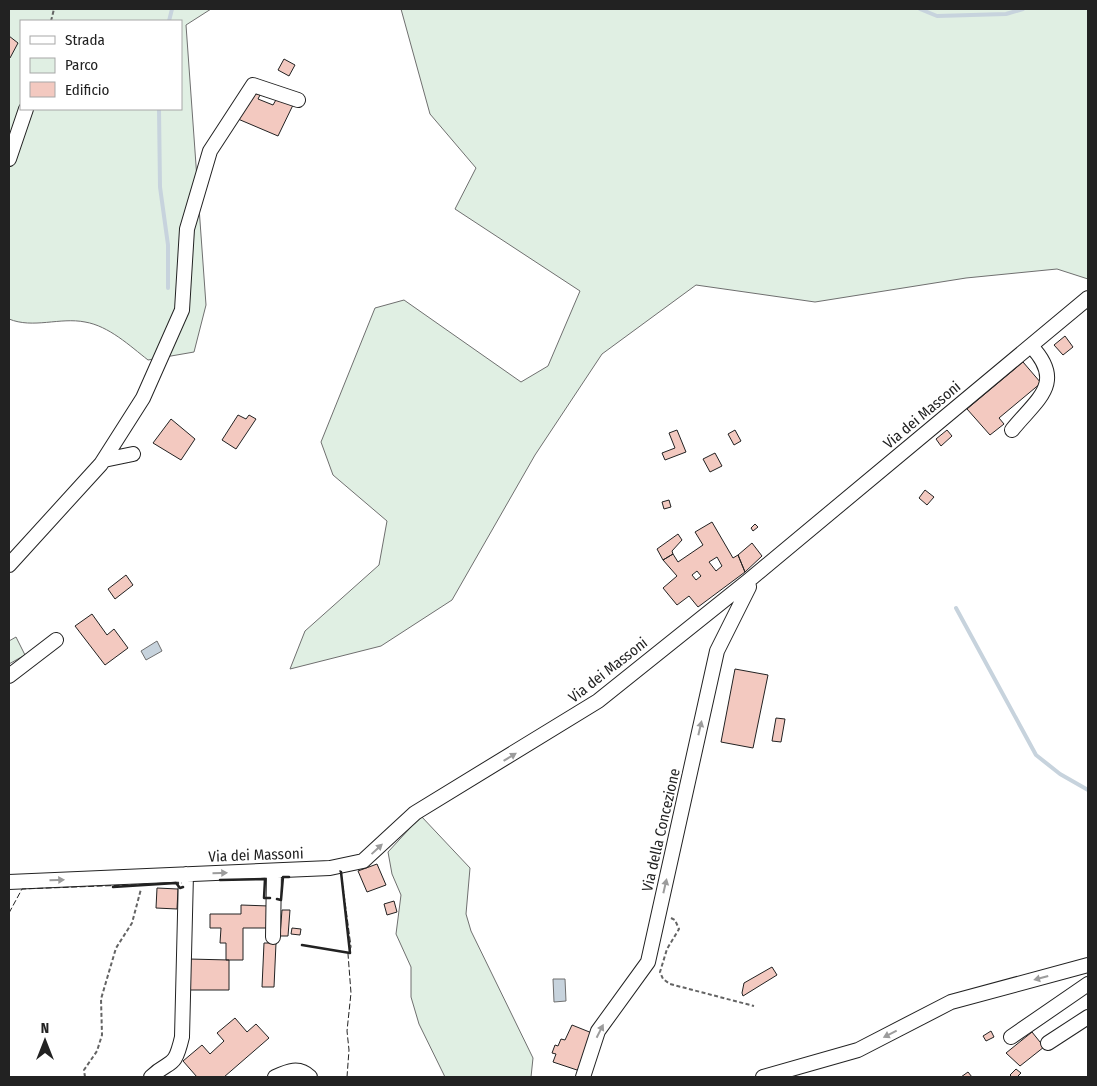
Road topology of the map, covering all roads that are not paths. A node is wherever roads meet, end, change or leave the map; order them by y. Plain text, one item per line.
1 (298, 100) dead end
2 (26, 110) edge
3 (9, 159) edge
4 (1088, 298) edge
5 (1030, 346) junction
6 (1012, 430) dead end
7 (133, 454) dead end
8 (104, 460) junction
9 (9, 565) edge
10 (748, 581) junction
11 (56, 640) dead end
12 (9, 676) edge
13 (274, 871) junction
14 (186, 874) junction
15 (9, 882) edge
16 (273, 937) dead end
17 (1088, 965) edge
18 (1088, 984) edge
19 (1088, 1017) edge
20 (1011, 1037) dead end
21 (1048, 1043) dead end
22 (150, 1077) edge
23 (275, 1077) edge
24 (310, 1077) edge
25 (584, 1077) edge
26 (763, 1077) edge

1 - 8 street
2 - 3 street
4 - 5 street, Via dei Massoni
5 - 6 street
5 - 10 street, Via dei Massoni
7 - 8 street
8 - 9 street
13 -> 10 street, Via dei Massoni
25 -> 10 street, Via della Concezione
11 - 12 street
14 -> 13 street, Via dei Massoni
13 - 16 street
15 -> 14 street, Via dei Massoni
14 - 22 street
17 -> 26 street
18 - 20 street
19 - 21 street
23 - 24 street

